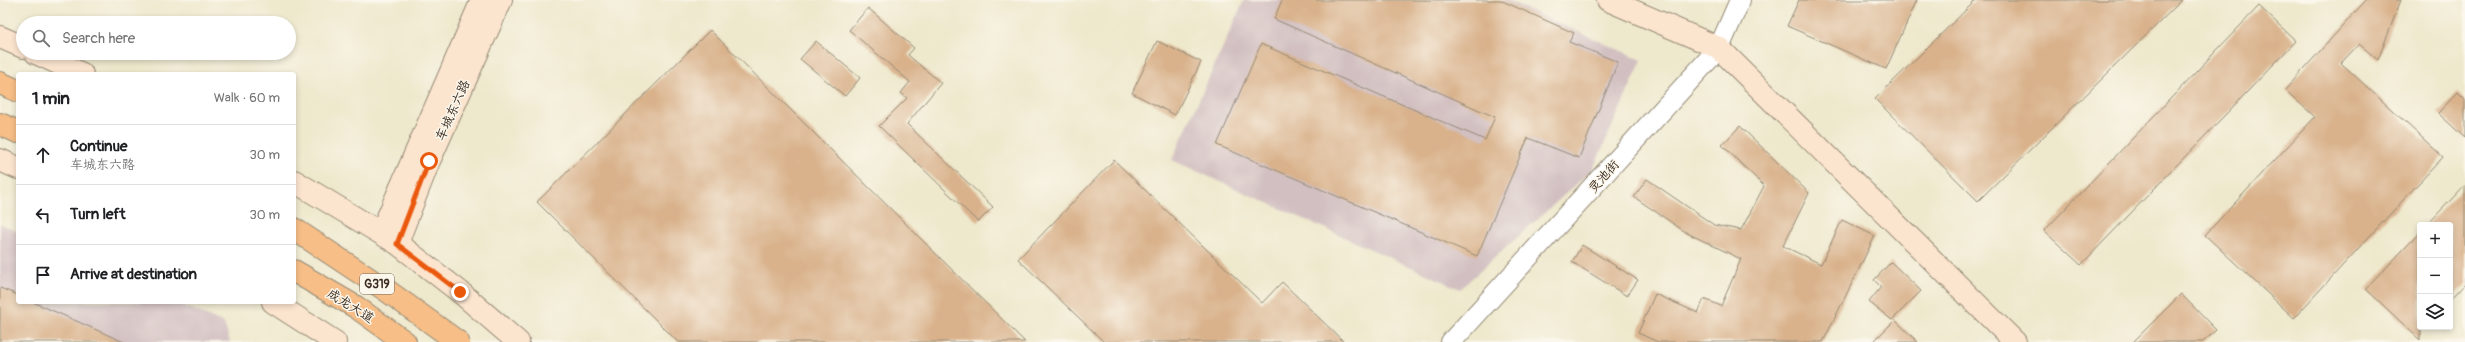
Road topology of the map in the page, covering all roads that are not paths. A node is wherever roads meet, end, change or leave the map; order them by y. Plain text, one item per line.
1 (482, 0) edge
2 (501, 0) edge
3 (1608, 0) edge
4 (1740, 0) edge
5 (0, 37) edge
6 (16, 44) edge
7 (1719, 48) junction
8 (51, 60) edge
9 (78, 72) edge
10 (0, 83) edge
11 (16, 90) edge
12 (0, 124) edge
13 (16, 131) edge
14 (0, 160) edge
15 (16, 167) edge
16 (296, 182) edge
17 (296, 231) edge
18 (389, 238) junction
19 (296, 272) edge
20 (276, 304) edge
21 (328, 340) edge
22 (405, 342) edge
23 (458, 342) edge
24 (518, 342) edge
25 (1451, 342) edge
26 (2015, 342) edge

1 - 18 street, 车城东六路
2 - 18 street, 车城东六路
3 - 7 street
4 - 7 street, 灵池街
5 - 6 street
7 - 25 street, 灵池街
7 - 26 street
8 - 9 street
10 - 11 highway
12 - 13 highway
14 - 15 street
16 - 18 street
17 - 23 highway, G319
18 - 24 street
19 - 22 highway, 成龙大道 / G319
20 - 21 street

